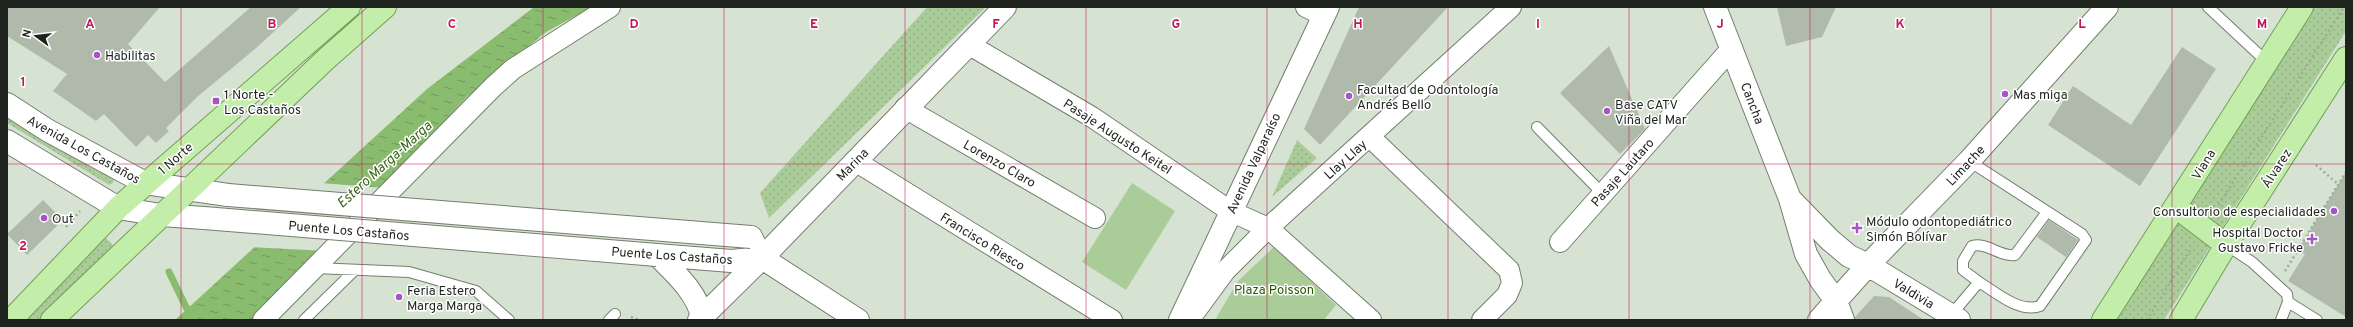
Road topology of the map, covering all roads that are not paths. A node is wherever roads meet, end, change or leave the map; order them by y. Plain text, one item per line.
1 (349, 7) edge
2 (385, 7) edge
3 (610, 7) edge
4 (1005, 7) edge
5 (1511, 7) edge
6 (1715, 7) edge
7 (2107, 7) edge
8 (2208, 7) edge
9 (2302, 7) edge
10 (1319, 10) edge
11 (968, 44) junction
12 (1732, 48) junction
13 (2346, 58) edge
14 (2268, 62) junction
15 (7, 104) edge
16 (906, 108) junction
17 (1537, 127) dead end
18 (1370, 136) junction
19 (7, 141) edge
20 (855, 161) junction
21 (1969, 162) junction
22 (145, 184) junction
23 (187, 190) junction
24 (1603, 194) junction
25 (1790, 199) junction
26 (2176, 207) junction
27 (118, 208) junction
28 (1230, 211) junction
29 (2047, 212) junction
30 (161, 215) junction
31 (1095, 218) dead end
32 (1268, 228) junction
33 (1560, 242) dead end
34 (2226, 245) junction
35 (657, 255) junction
36 (762, 258) junction
37 (1868, 265) junction
38 (315, 268) junction
39 (355, 270) junction
40 (1979, 282) junction
41 (2288, 302) junction
42 (1839, 311) edge
43 (1955, 317) edge
44 (702, 319) edge
45 (11, 320) edge
46 (52, 320) edge
47 (263, 320) edge
48 (304, 320) edge
49 (509, 320) edge
50 (858, 320) edge
51 (1112, 320) edge
52 (1180, 320) edge
53 (1189, 320) edge
54 (1371, 320) edge
55 (1482, 320) edge
56 (1819, 320) edge
57 (2104, 320) edge
58 (2182, 320) edge
59 (2281, 320) edge
60 (2317, 320) edge

1 - 22 main road, 1 Norte
2 - 23 main road
3 - 38 street
4 - 11 main road, Marina
5 - 18 street, Llay Llay
6 - 12 main road, Cancha
7 - 21 main road, Limache
8 - 14 lane
9 - 14 main road, Viana
10 - 28 main road, Avenida Valparaíso
11 - 16 main road, Marina
11 - 28 street, Pasaje Augusto Keitel
12 - 24 street, Pasaje Lautaro
12 - 25 main road, Cancha
13 - 34 main road, Álvarez
14 - 26 main road, Viana
15 - 22 main road, Avenida Los Castaños
16 - 20 main road, Marina
16 - 31 street, Lorenzo Claro
17 - 24 lane
18 - 32 street, Llay Llay
18 - 55 street
19 - 27 main road
20 - 36 main road, Marina
20 - 51 street, Francisco Riesco
21 - 29 lane
21 - 37 main road, Limache
22 - 23 main road, Avenida Los Castaños
22 - 27 main road, 1 Norte
23 - 30 main road
23 - 36 main road, Puente Los Castaños, bridge
24 - 33 street, Pasaje Lautaro
25 - 37 main road, Cancha
25 - 42 main road, Cancha
26 - 34 main road
26 - 57 main road, Viana
27 - 30 main road
27 - 45 main road, 1 Norte
28 - 32 street, Pasaje Augusto Keitel
28 - 52 main road, Avenida Valparaíso
29 - 40 lane
29 - 40 lane
30 - 35 main road, Puente Los Castaños, bridge
30 - 46 main road
32 - 53 street, Llay Llay
32 - 54 street, Pasaje Augusto Keitel
34 - 41 lane
34 - 58 main road, Álvarez
35 - 36 main road, Puente Los Castaños
35 - 44 main road
36 - 44 main road, Marina
36 - 50 main road
37 - 42 main road, Limache
37 - 43 main road, Valdivia
38 - 39 lane
38 - 47 street
39 - 48 lane
39 - 49 lane
40 - 43 lane
41 - 59 lane
41 - 60 lane
42 - 56 main road, Limache

